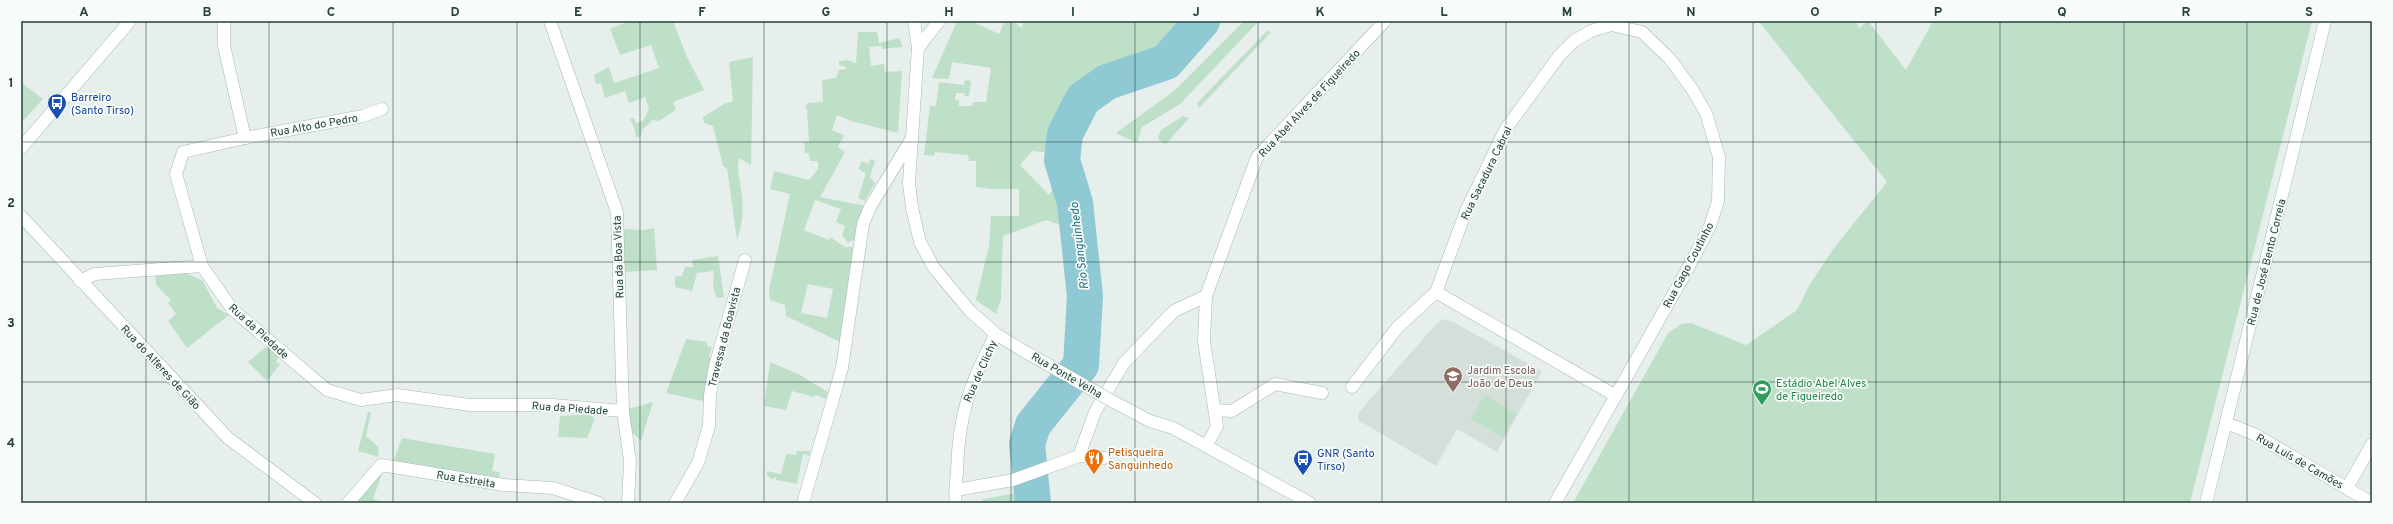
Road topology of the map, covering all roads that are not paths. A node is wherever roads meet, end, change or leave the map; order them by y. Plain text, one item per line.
1 (130, 21) edge
2 (224, 21) edge
3 (550, 21) edge
4 (914, 21) edge
5 (939, 21) edge
6 (1386, 21) edge
7 (2325, 21) edge
8 (1611, 25) joint
9 (918, 48) junction
10 (382, 110) dead end
11 (245, 138) junction
12 (912, 138) junction
13 (21, 148) edge
14 (21, 216) edge
15 (745, 260) dead end
16 (202, 266) junction
17 (80, 281) junction
18 (1436, 292) junction
19 (1206, 296) junction
20 (996, 334) junction
21 (1352, 388) dead end
22 (1322, 393) dead end
23 (1616, 396) junction
24 (1215, 410) junction
25 (623, 411) junction
26 (2226, 423) junction
27 (2372, 444) edge
28 (1206, 446) junction
29 (1079, 456) junction
30 (1104, 458) dead end
31 (2347, 488) junction
32 (954, 499) edge
33 (314, 503) edge
34 (348, 503) edge
35 (598, 503) edge
36 (628, 503) edge
37 (675, 503) edge
38 (803, 503) edge
39 (1310, 503) edge
40 (1555, 503) edge
41 (2206, 503) edge
42 (2372, 503) edge

1 - 13 street
2 - 11 street
3 - 25 street, Rua da Boa Vista
4 - 9 street, Rua Ponte Velha
5 - 9 street
6 - 19 street, Rua Abel Alves de Figueiredo
7 - 26 street, Rua de José Bento Correia
8 - 18 street, Rua Sacadura Cabral
8 - 23 street, Rua Gago Coutinho
9 - 12 street, Rua Ponte Velha
10 - 11 street, Rua Alto do Pedro
11 - 16 street, Rua da Piedade
12 - 20 street, Rua Ponte Velha
12 - 38 street
14 - 17 street, Rua do Alferes de Gião
15 - 37 street, Travessa da Boavista
16 - 17 street
16 - 25 street, Rua da Piedade
17 - 33 street, Rua do Alferes de Gião
18 - 21 street, Rua Sacadura Cabral
18 - 23 street
19 - 24 street, Rua Abel Alves de Figueiredo
19 - 29 street
20 - 28 street, Rua Ponte Velha, bridge
20 - 32 street, Rua de Clichy
22 - 24 street
23 - 40 street, Rua Gago Coutinho
24 - 28 street, Rua Abel Alves de Figueiredo
25 - 36 street, Rua da Boa Vista
26 - 31 street, Rua Luís de Camões
26 - 41 street, Rua de José Bento Correia
27 - 31 street
28 - 39 street, Rua Ponte Velha
29 - 30 street
29 - 32 street
31 - 42 street, Rua Luís de Camões
34 - 35 street, Rua Estreita

